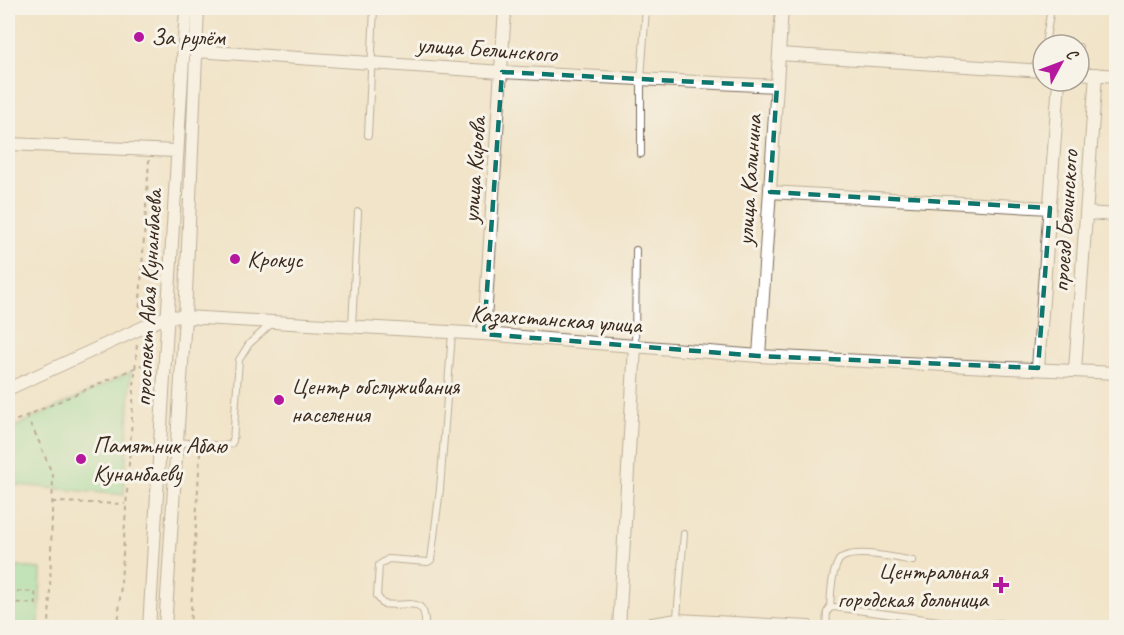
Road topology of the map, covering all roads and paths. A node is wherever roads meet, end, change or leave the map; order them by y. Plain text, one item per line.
1 (186, 8) edge
2 (198, 8) edge
3 (374, 8) edge
4 (505, 8) edge
5 (646, 8) edge
6 (782, 8) edge
7 (1051, 8) edge
8 (1047, 33) edge
9 (196, 51) junction
10 (779, 54) junction
11 (370, 63) junction
12 (1031, 70) edge
13 (501, 72) junction
14 (1091, 74) edge
15 (1096, 74) junction
16 (1116, 76) edge
17 (641, 79) junction
18 (777, 86) junction
19 (1058, 93) edge
20 (368, 135) dead end
21 (8, 144) edge
22 (150, 150) junction
23 (177, 151) junction
24 (640, 154) dead end
25 (770, 192) junction
26 (1050, 208) junction
27 (358, 212) dead end
28 (1086, 213) junction
29 (1116, 215) edge
30 (636, 250) dead end
31 (168, 316) junction
32 (185, 316) junction
33 (273, 322) junction
34 (352, 327) junction
35 (138, 329) junction
36 (452, 333) junction
37 (484, 334) junction
38 (635, 346) junction
39 (165, 354) junction
40 (759, 356) junction
41 (134, 368) junction
42 (1038, 368) junction
43 (1075, 370) junction
44 (1116, 373) edge
45 (8, 389) edge
46 (26, 416) junction
47 (8, 424) edge
48 (177, 442) junction
49 (201, 444) junction
50 (52, 502) junction
51 (126, 504) junction
52 (684, 534) dead end
53 (913, 561) dead end
54 (8, 591) edge
55 (8, 602) edge
56 (830, 608) junction
57 (677, 617) junction
58 (809, 624) dead end
59 (49, 627) edge
60 (118, 627) edge
61 (149, 627) edge
62 (165, 627) edge
63 (190, 627) edge
64 (425, 627) edge
65 (620, 627) edge
66 (826, 627) edge
67 (1008, 627) edge

1 - 23 street, проспект Абая Кунанбаева
2 - 9 street, проспект Абая Кунанбаева
3 - 11 lane
4 - 13 street, улица Кирова
5 - 17 lane
6 - 10 street, улица Калинина
7 - 8 lane
9 - 11 street, улица Белинского
9 - 32 street, проспект Абая Кунанбаева
10 - 12 street
10 - 18 street, улица Калинина
11 - 13 street, улица Белинского
11 - 20 lane
13 - 17 street, улица Белинского
13 - 37 street, улица Кирова
14 - 15 street
15 - 16 street
15 - 28 street, проезд Белинского
17 - 18 street, улица Белинского
17 - 24 lane
18 - 25 street, улица Калинина
19 - 26 street, проезд Белинского
21 - 22 street
22 - 23 street
22 - 35 path
23 - 31 street, проспект Абая Кунанбаева
25 - 26 street
25 - 40 street, улица Калинина
26 - 42 street, проезд Белинского
27 - 34 lane
28 - 29 street
28 - 43 street, проезд Белинского
30 - 38 lane
31 - 32 street, Казахстанская улица
31 - 35 street, Казахстанская улица
31 - 39 street, проспект Абая Кунанбаева
32 - 33 street, Казахстанская улица
32 - 48 street, проспект Абая Кунанбаева
33 - 34 street, Казахстанская улица
33 - 49 lane
34 - 36 street, Казахстанская улица
35 - 41 path
35 - 45 street, Казахстанская улица
36 - 37 street, Казахстанская улица
36 - 64 lane
37 - 38 street, Казахстанская улица
38 - 40 street, Казахстанская улица
38 - 65 street
39 - 41 path
39 - 61 street, проспект Абая Кунанбаева
40 - 42 street, Казахстанская улица
41 - 46 path
41 - 51 path
42 - 43 street, Казахстанская улица
43 - 44 street, Казахстанская улица
46 - 47 path
46 - 50 path
48 - 49 lane
48 - 62 street, проспект Абая Кунанбаева
49 - 63 path
50 - 51 path
50 - 59 path
51 - 60 path
52 - 57 lane
53 - 56 lane
54 - 55 path
56 - 66 lane
56 - 67 lane
57 - 58 lane
57 - 65 lane

